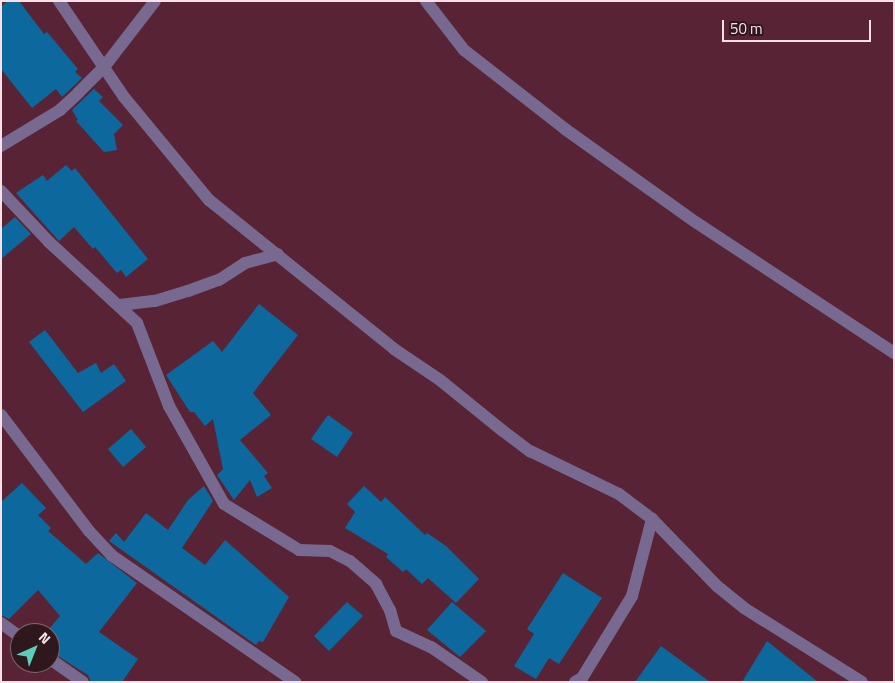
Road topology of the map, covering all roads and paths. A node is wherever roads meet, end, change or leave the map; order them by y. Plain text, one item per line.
1 (59, 1) edge
2 (155, 1) edge
3 (426, 1) edge
4 (104, 67) junction
5 (1, 146) edge
6 (2, 193) edge
7 (278, 254) junction
8 (120, 305) junction
9 (894, 353) edge
10 (1, 415) edge
11 (652, 519) junction
12 (60, 666) edge
13 (63, 668) junction
14 (581, 680) edge
15 (67, 682) edge
16 (83, 682) edge
17 (295, 682) edge
18 (482, 682) edge
19 (862, 682) edge

1 - 4 street
2 - 4 street
3 - 9 street
4 - 5 street
4 - 7 street
6 - 8 street
7 - 8 street
7 - 11 street
8 - 18 street
10 - 17 street
11 - 14 street
11 - 19 street
12 - 13 street
13 - 15 street
13 - 16 street

